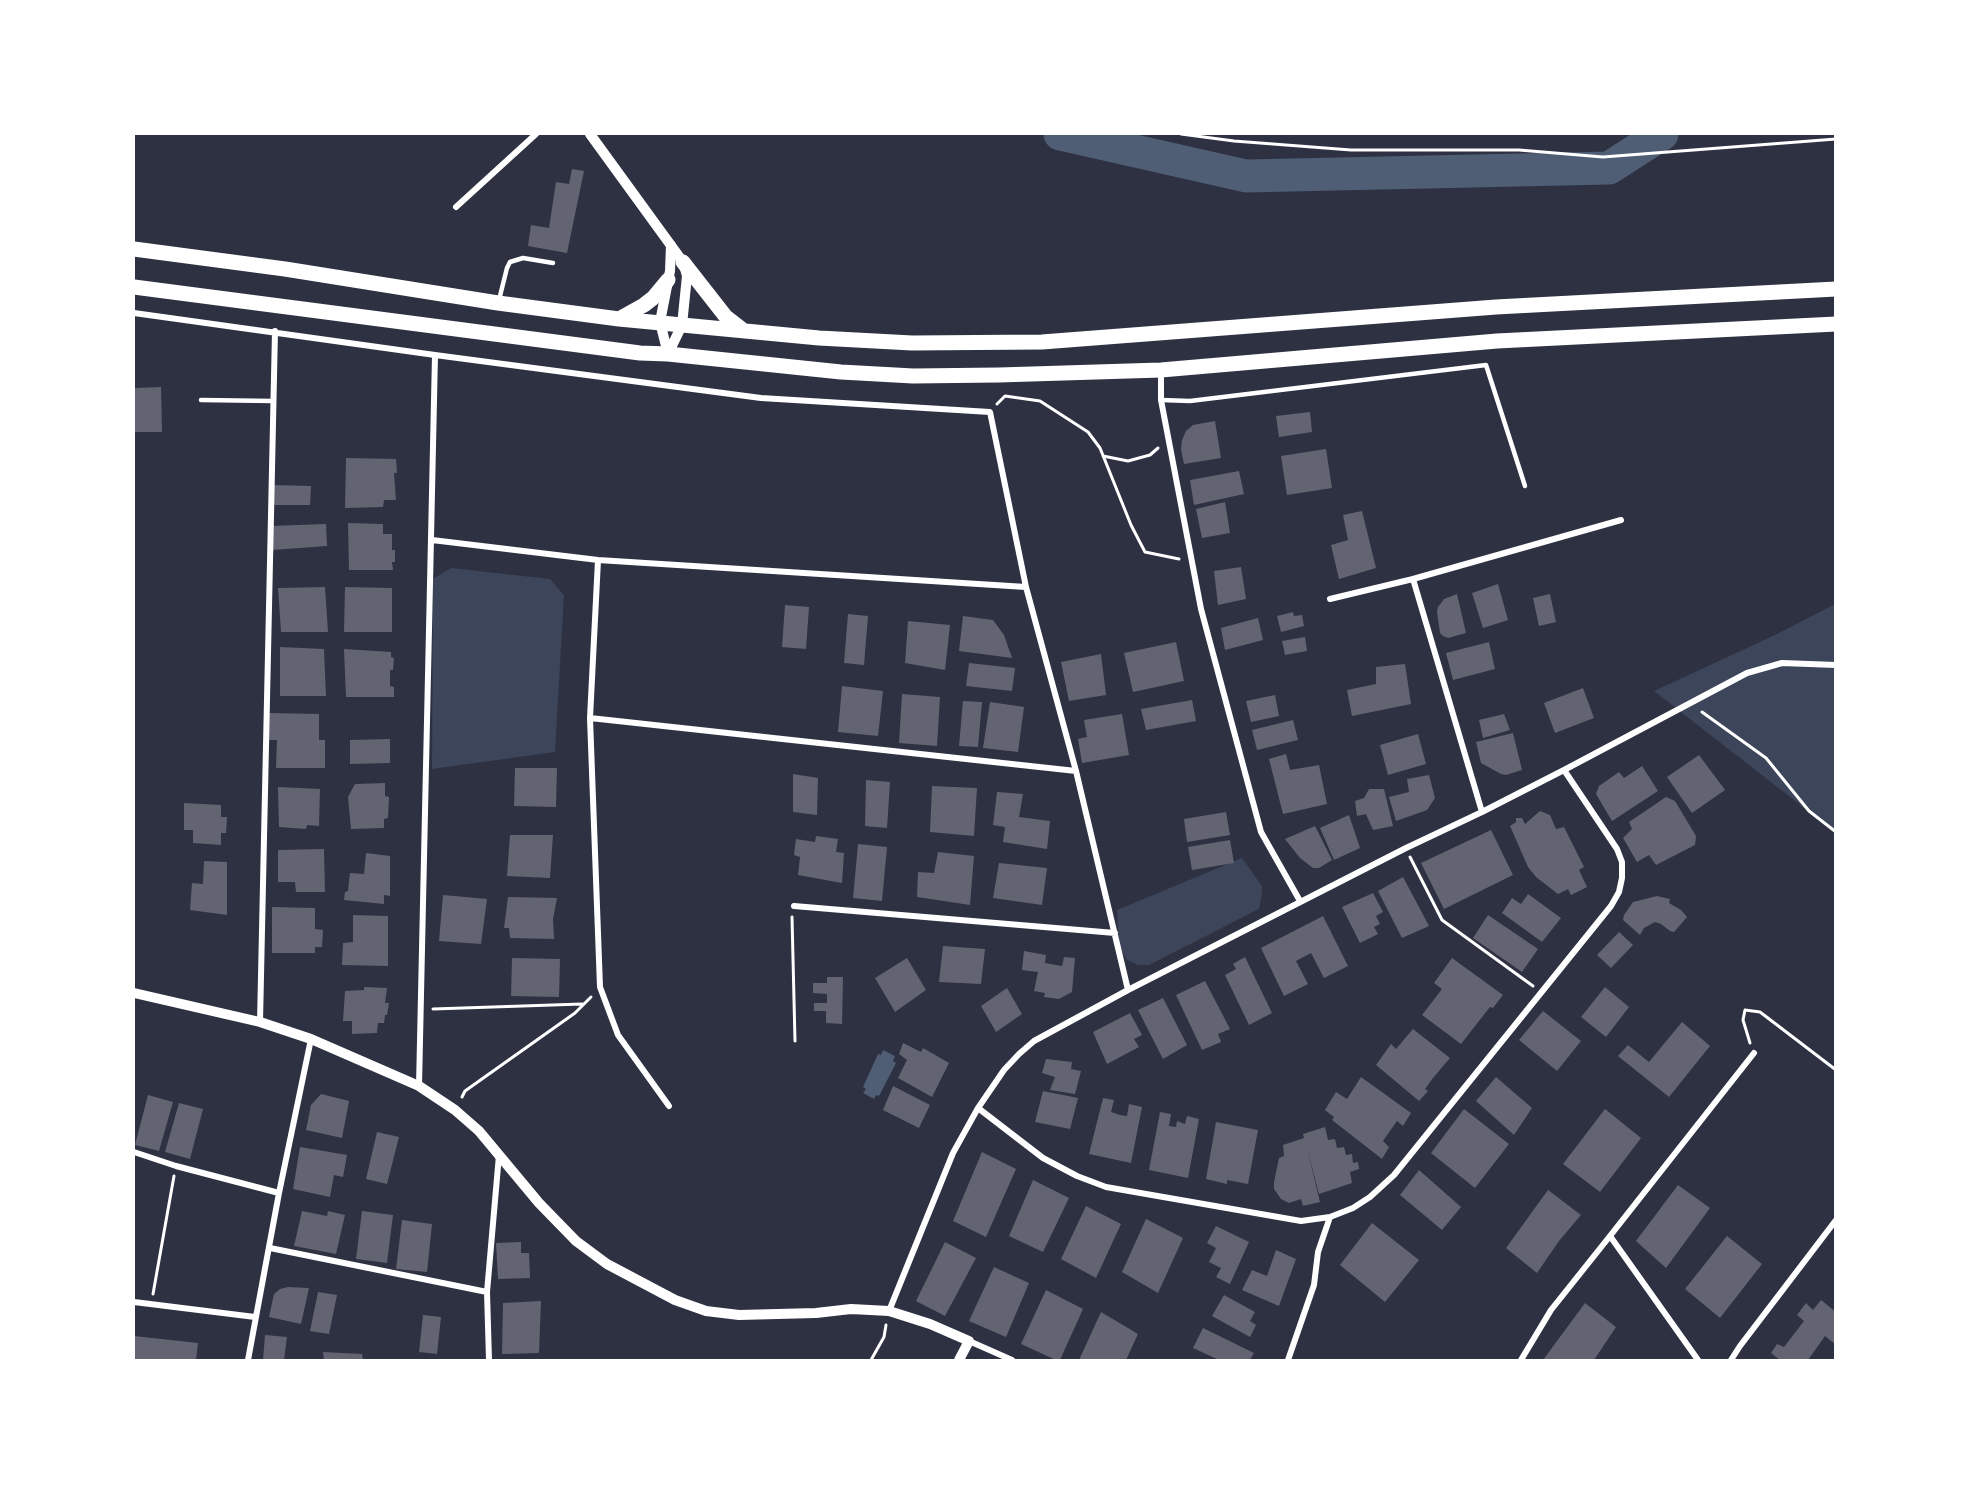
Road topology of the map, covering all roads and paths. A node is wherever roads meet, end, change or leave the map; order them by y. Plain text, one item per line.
1 (536, 134) edge
2 (590, 134) edge
3 (1180, 134) edge
4 (1836, 139) edge
5 (456, 207) dead end
6 (671, 245) junction
7 (134, 249) edge
8 (683, 262) junction
9 (553, 263) dead end
10 (668, 280) junction
11 (134, 288) edge
12 (1836, 289) edge
13 (498, 303) junction
14 (134, 313) edge
15 (619, 319) junction
16 (660, 322) junction
17 (1836, 324) edge
18 (682, 325) junction
19 (275, 331) junction
20 (744, 331) junction
21 (668, 354) junction
22 (435, 355) junction
23 (1161, 370) junction
24 (201, 400) dead end
25 (1161, 400) junction
26 (273, 401) junction
27 (990, 412) junction
28 (1168, 439) junction
29 (1103, 456) junction
30 (1525, 486) dead end
31 (1621, 520) dead end
32 (432, 540) junction
33 (598, 560) junction
34 (1192, 562) junction
35 (1413, 579) junction
36 (1026, 587) junction
37 (1330, 599) dead end
38 (1836, 665) edge
39 (1689, 702) junction
40 (590, 718) junction
41 (1564, 770) junction
42 (1076, 771) junction
43 (1482, 812) junction
44 (1836, 832) edge
45 (1406, 848) junction
46 (1300, 901) junction
47 (794, 906) joint
48 (1115, 933) junction
49 (600, 987) junction
50 (1128, 990) junction
51 (134, 993) edge
52 (1541, 993) junction
53 (584, 1004) junction
54 (421, 1010) junction
55 (260, 1022) junction
56 (311, 1039) junction
57 (795, 1041) dead end
58 (1754, 1053) joint
59 (1836, 1070) edge
60 (419, 1086) junction
61 (669, 1106) dead end
62 (978, 1108) junction
63 (455, 1110) junction
64 (134, 1152) edge
65 (499, 1154) junction
66 (176, 1166) junction
67 (279, 1193) junction
68 (1330, 1217) junction
69 (1836, 1220) edge
70 (1611, 1236) junction
71 (270, 1248) junction
72 (488, 1292) junction
73 (134, 1302) edge
74 (151, 1304) junction
75 (889, 1311) junction
76 (255, 1317) junction
77 (969, 1341) junction
78 (248, 1360) edge
79 (489, 1360) edge
80 (871, 1360) edge
81 (958, 1360) edge
82 (1012, 1360) edge
83 (1288, 1360) edge
84 (1521, 1360) edge
85 (1698, 1360) edge
86 (1731, 1360) edge

1 - 5 street
2 - 6 street
3 - 4 path
6 - 8 street
6 - 10 street
7 - 13 main road
8 - 18 street
8 - 20 main road
9 - 13 lane
10 - 15 main road
10 - 16 street
11 - 21 main road
12 - 20 main road
13 - 15 main road
14 - 19 street
15 - 16 main road
16 - 18 main road
16 - 21 street
17 - 23 main road
18 - 20 main road
18 - 21 street
19 - 22 street
19 - 26 street
21 - 23 main road
22 - 27 street
22 - 32 street
23 - 25 street
24 - 26 lane
25 - 28 street
25 - 30 lane
26 - 55 street
27 - 29 path
27 - 36 street
28 - 29 path
28 - 34 street
29 - 34 path
31 - 35 street
32 - 33 street
32 - 54 street
33 - 36 street
33 - 40 street
34 - 46 street
35 - 37 street
35 - 43 street
36 - 42 street
38 - 39 street
39 - 41 street
39 - 44 path
40 - 42 street
40 - 49 street
41 - 43 street
41 - 52 street
42 - 48 street
43 - 45 street
45 - 46 street
45 - 52 path
46 - 50 street
47 - 48 street
47 - 57 path
48 - 50 street
49 - 53 path
49 - 61 street
50 - 62 street
51 - 55 street
52 - 68 street
53 - 54 path
53 - 63 path
54 - 60 street
55 - 56 street
56 - 60 street
56 - 67 street
58 - 59 path
58 - 70 street
60 - 63 street
62 - 68 street
62 - 75 street
63 - 65 street
64 - 66 street
65 - 72 street
65 - 75 street
66 - 67 street
66 - 74 path
67 - 71 street
68 - 83 street
69 - 86 street
70 - 84 street
70 - 85 street
71 - 72 street
71 - 76 street
72 - 79 street
73 - 74 street
74 - 76 street
75 - 77 street
75 - 80 path
76 - 78 street
77 - 81 street
77 - 82 street

